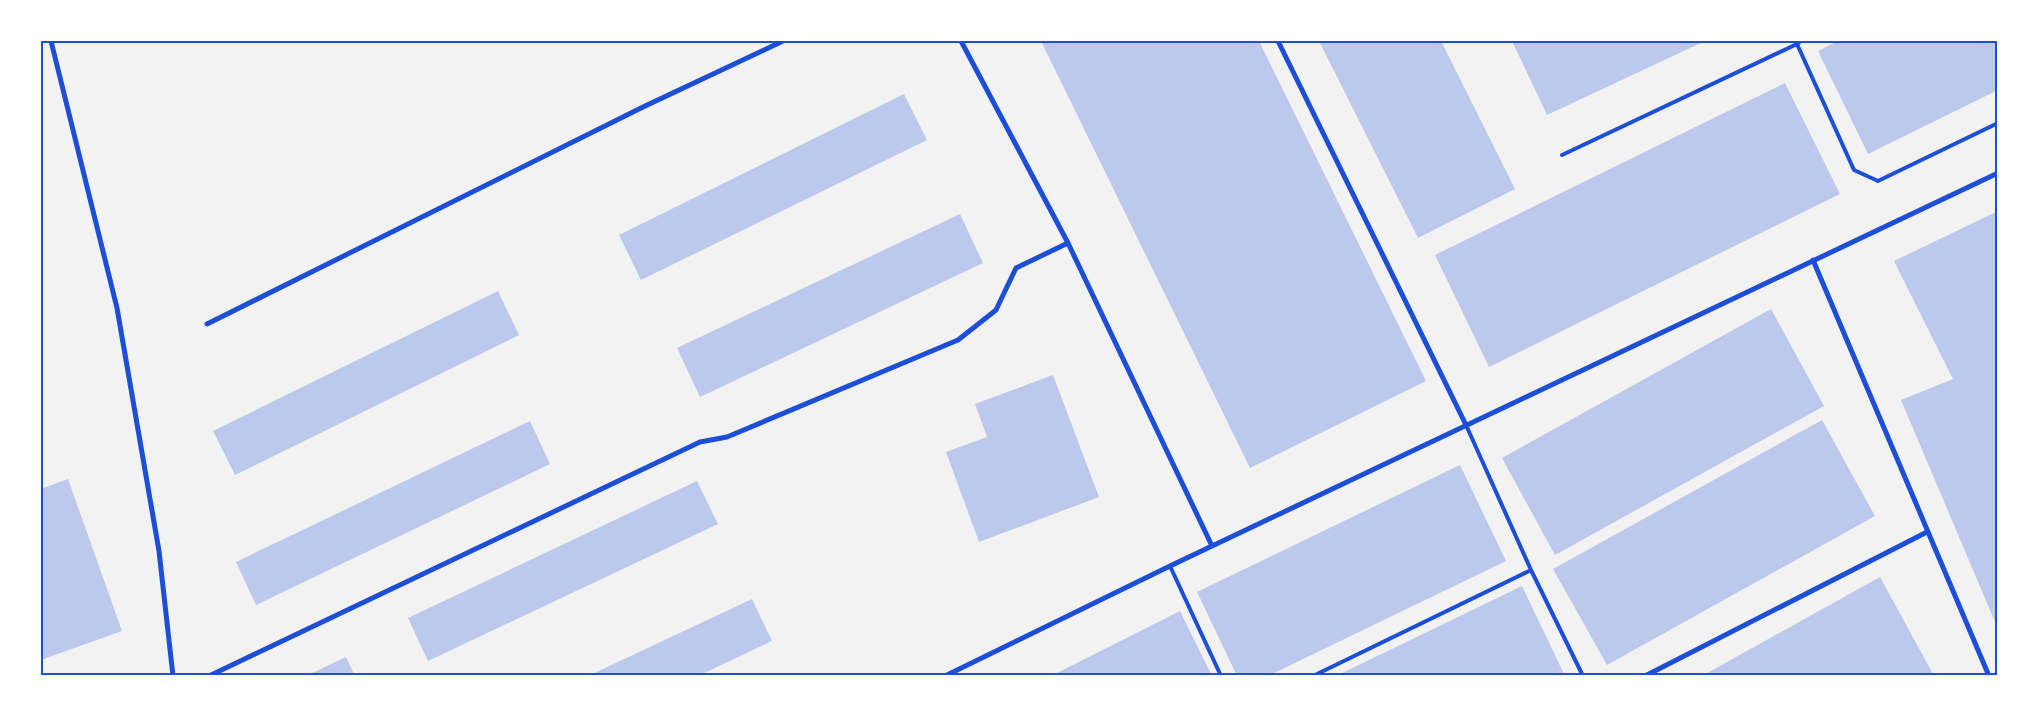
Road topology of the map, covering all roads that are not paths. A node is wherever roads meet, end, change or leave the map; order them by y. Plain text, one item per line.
1 (51, 41) edge
2 (784, 41) edge
3 (961, 41) edge
4 (1278, 41) edge
5 (1799, 42) edge
6 (1998, 123) edge
7 (1562, 154) dead end
8 (1998, 173) edge
9 (1068, 243) junction
10 (1813, 260) junction
11 (207, 324) dead end
12 (1466, 425) junction
13 (1927, 532) junction
14 (1212, 546) junction
15 (1170, 566) junction
16 (1531, 570) junction
17 (173, 676) edge
18 (209, 676) edge
19 (944, 676) edge
20 (1221, 676) edge
21 (1313, 676) edge
22 (1583, 676) edge
23 (1645, 676) edge
24 (1989, 676) edge

1 - 17 street
2 - 11 street
3 - 9 street
4 - 12 street
5 - 6 lane
5 - 7 lane
8 - 10 street
9 - 14 street
9 - 18 street
10 - 12 street
10 - 13 street
12 - 14 street
12 - 16 lane
13 - 23 street
13 - 24 street
14 - 15 street
15 - 19 street
15 - 20 lane
16 - 21 lane
16 - 22 lane

